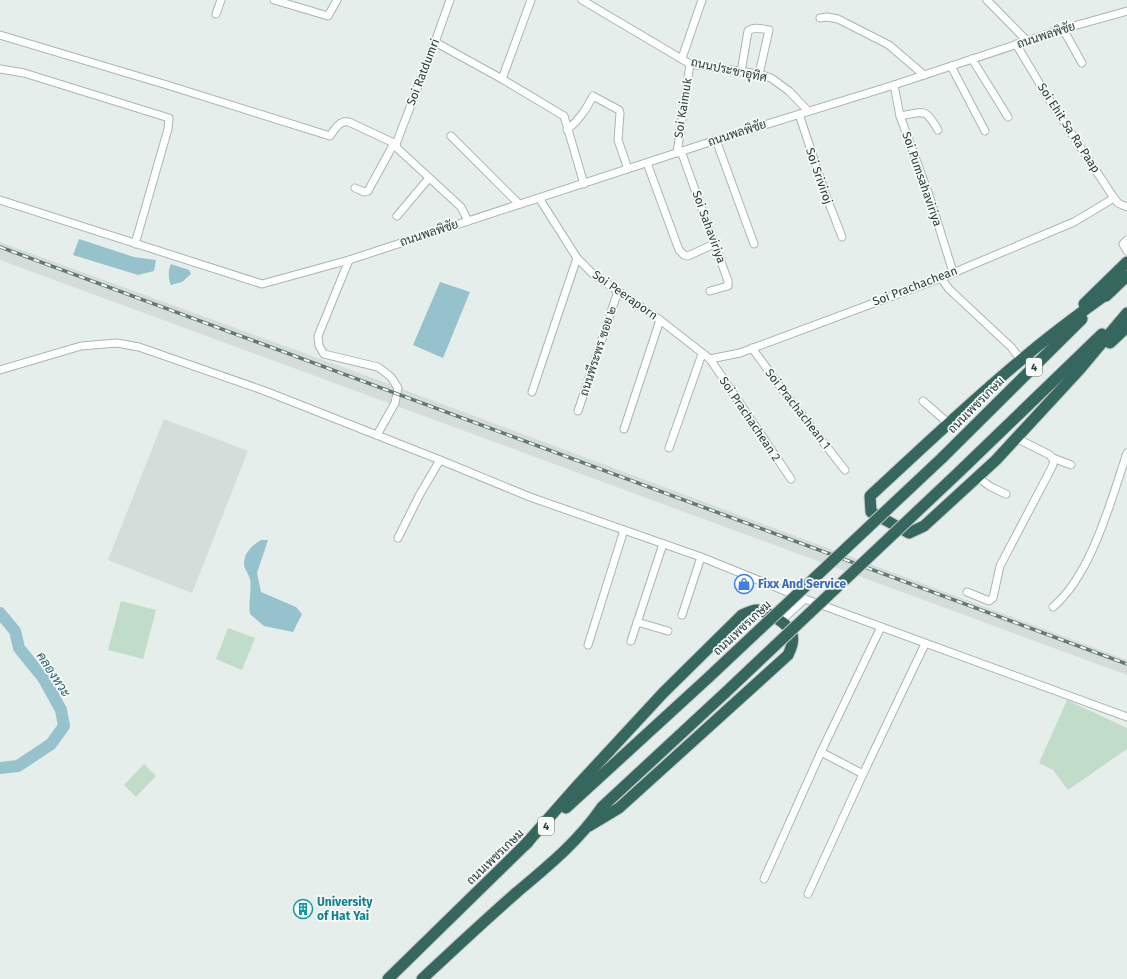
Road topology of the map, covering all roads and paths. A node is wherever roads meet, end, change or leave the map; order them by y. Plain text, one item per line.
1 (221, 0) edge
2 (274, 0) edge
3 (337, 0) edge
4 (450, 0) edge
5 (531, 0) edge
6 (582, 0) edge
7 (702, 0) edge
8 (987, 0) edge
9 (1127, 11) edge
10 (216, 14) dead end
11 (820, 18) dead end
12 (1063, 29) junction
13 (0, 35) edge
14 (1027, 41) junction
15 (435, 42) junction
16 (1016, 44) junction
17 (682, 58) junction
18 (972, 59) junction
19 (1082, 63) dead end
20 (690, 64) junction
21 (951, 66) junction
22 (0, 69) edge
23 (741, 72) junction
24 (759, 74) junction
25 (924, 75) junction
26 (502, 79) junction
27 (894, 85) junction
28 (808, 111) junction
29 (799, 114) junction
30 (900, 116) junction
31 (1008, 118) dead end
32 (568, 130) junction
33 (938, 130) dead end
34 (985, 131) dead end
35 (451, 136) dead end
36 (716, 140) junction
37 (396, 144) junction
38 (679, 152) junction
39 (647, 163) junction
40 (628, 169) junction
41 (429, 178) junction
42 (584, 184) junction
43 (355, 188) dead end
44 (539, 198) junction
45 (1114, 198) junction
46 (0, 200) edge
47 (519, 204) junction
48 (1127, 207) edge
49 (396, 216) dead end
50 (468, 221) junction
51 (842, 237) dead end
52 (1127, 240) edge
53 (135, 244) junction
54 (714, 244) junction
55 (754, 244) dead end
56 (1127, 251) edge
57 (577, 258) junction
58 (349, 260) junction
59 (1127, 262) edge
60 (953, 272) junction
61 (1127, 276) edge
62 (941, 278) junction
63 (618, 291) junction
64 (710, 291) dead end
65 (1111, 291) junction
66 (1127, 311) edge
67 (660, 320) junction
68 (1127, 327) edge
69 (1054, 333) junction
70 (752, 348) junction
71 (702, 354) junction
72 (710, 359) junction
73 (1021, 360) junction
74 (1080, 369) junction
75 (0, 370) edge
76 (532, 392) dead end
77 (923, 401) dead end
78 (578, 411) dead end
79 (948, 424) junction
80 (624, 429) dead end
81 (377, 435) junction
82 (1016, 438) junction
83 (669, 448) dead end
84 (1127, 453) edge
85 (1053, 458) junction
86 (440, 460) junction
87 (1071, 465) dead end
88 (845, 470) dead end
89 (977, 477) junction
90 (791, 479) dead end
91 (1006, 494) dead end
92 (624, 530) junction
93 (398, 538) dead end
94 (663, 544) junction
95 (701, 557) junction
96 (967, 592) dead end
97 (805, 599) junction
98 (1053, 607) dead end
99 (682, 614) dead end
100 (781, 621) junction
101 (637, 622) junction
102 (881, 627) junction
103 (668, 632) dead end
104 (631, 642) dead end
105 (925, 644) junction
106 (588, 645) dead end
107 (1127, 717) edge
108 (821, 752) junction
109 (864, 774) junction
110 (589, 826) junction
111 (525, 845) junction
112 (764, 879) dead end
113 (808, 894) dead end
114 (388, 979) edge
115 (422, 979) edge

1 - 10 street
2 - 3 street
4 - 15 street, Soi Ratdumri
5 - 26 street
6 - 17 street, ถนนประชาอุทิศ
7 - 17 street
8 - 14 street
9 - 12 street, ถนนพลพิชัย
11 - 25 street
12 - 14 street, ถนนพลพิชัย
12 - 19 street
13 - 37 street
14 - 16 street, ถนนพลพิชัย
15 - 26 street
15 - 37 street, Soi Ratdumri
16 - 18 street, ถนนพลพิชัย
16 - 45 street, Soi Ehit Sa Ra Paap
17 - 20 street, ถนนประชาอุทิศ
18 - 21 street, ถนนพลพิชัย
18 - 31 street
20 - 23 street, ถนนประชาอุทิศ
20 - 38 street, Soi Kaimuk
21 - 25 street, ถนนพลพิชัย
21 - 34 street
22 - 53 street
23 - 24 street, ถนนประชาอุทิศ
23 - 24 street
24 - 28 street, ถนนประชาอุทิศ
25 - 27 street, ถนนพลพิชัย
26 - 32 street
27 - 28 street, ถนนพลพิชัย
27 - 30 street, Soi Pumsahaviriya
28 - 29 street, ถนนพลพิชัย
29 - 36 street, ถนนพลพิชัย
29 - 51 street, Soi Sriviroj
30 - 33 street
30 - 60 street, Soi Pumsahaviriya
32 - 40 street
32 - 42 street
35 - 47 street
36 - 38 street, ถนนพลพิชัย
36 - 55 street
37 - 41 street
37 - 43 street, Soi Ratdumri
38 - 39 street, ถนนพลพิชัย
38 - 54 street, Soi Sahaviriya
39 - 40 street, ถนนพลพิชัย
39 - 54 street
40 - 42 street, ถนนพลพิชัย
41 - 49 street
41 - 50 street
42 - 44 street, ถนนพลพิชัย
44 - 47 street, ถนนพลพิชัย
44 - 57 street, Soi Peeraporn
45 - 48 street, Soi Ehit Sa Ra Paap
45 - 60 street, Soi Prachachean
46 - 53 street, ถนนพลพิชัย
47 - 50 street, ถนนพลพิชัย
50 - 58 street, ถนนพลพิชัย
52 - 56 street
53 - 58 street, ถนนพลพิชัย
54 - 64 street, Soi Sahaviriya
57 - 63 street, Soi Peeraporn
57 - 76 street
58 - 81 street
59 - 69 highway
60 - 62 street, Soi Prachachean
61 - 65 highway, ถนนเพชรเกษม / 4
62 - 70 street, Soi Prachachean
62 - 73 street
63 - 67 street, Soi Peeraporn
63 - 78 street, ถนนพีระพร ซอย ๒
65 - 69 highway
65 - 111 highway, ถนนเพชรเกษม / 4, bridge
66 - 74 highway
66 - 110 highway, 4, bridge
67 - 71 street, Soi Peeraporn
67 - 80 street
68 - 74 highway
69 - 73 highway
70 - 72 street, Soi Prachachean
70 - 88 street, Soi Prachachean 1
71 - 72 street, Soi Peeraporn
71 - 83 street
72 - 90 street, Soi Prachachean 2
73 - 79 highway
74 - 82 highway
75 - 81 street
77 - 79 street
79 - 89 highway
81 - 86 street
82 - 85 street
82 - 89 highway
84 - 98 street
85 - 87 street
85 - 96 street
86 - 92 street
86 - 93 street
89 - 91 street
92 - 94 street
92 - 106 street
94 - 95 street
94 - 101 street
95 - 97 street
95 - 99 street
97 - 100 street
97 - 102 street
100 - 110 highway
100 - 111 highway
101 - 103 street
101 - 104 street
102 - 105 street
102 - 108 street
105 - 107 street
105 - 109 street
108 - 109 street
108 - 112 street
109 - 113 street
110 - 115 highway, 4
111 - 114 highway, ถนนเพชรเกษม / 4

